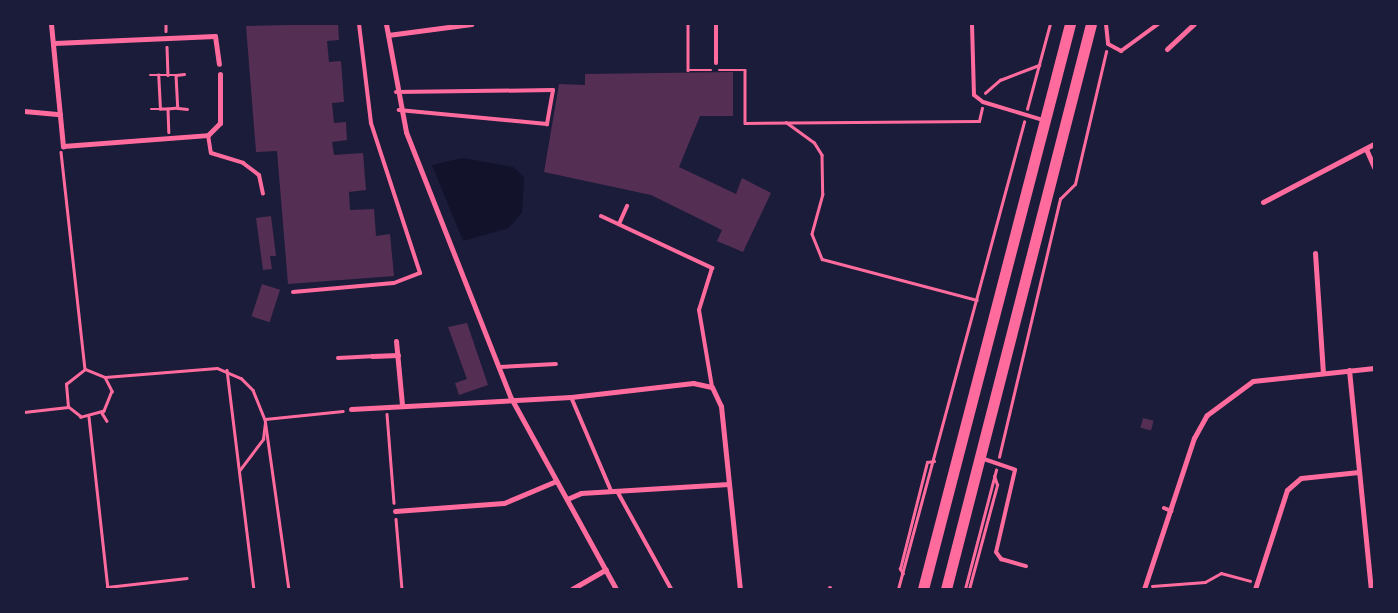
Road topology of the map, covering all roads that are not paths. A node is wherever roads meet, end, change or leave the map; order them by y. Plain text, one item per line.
1 (51, 24) edge
2 (359, 24) edge
3 (386, 24) edge
4 (471, 24) edge
5 (716, 24) edge
6 (972, 24) edge
7 (1070, 24) edge
8 (1091, 24) edge
9 (1106, 24) edge
10 (1158, 24) edge
11 (1194, 24) edge
12 (388, 36) junction
13 (54, 43) junction
14 (1167, 49) dead end
15 (716, 63) dead end
16 (219, 64) dead end
17 (220, 74) dead end
18 (396, 92) junction
19 (399, 110) junction
20 (24, 111) edge
21 (60, 114) junction
22 (1043, 120) junction
23 (208, 135) junction
24 (1374, 144) edge
25 (1366, 149) junction
26 (1374, 167) edge
27 (263, 194) dead end
28 (1262, 202) dead end
29 (627, 206) dead end
30 (601, 216) dead end
31 (619, 224) junction
32 (1315, 253) dead end
33 (293, 292) dead end
34 (396, 341) dead end
35 (398, 355) junction
36 (372, 356) joint
37 (338, 358) dead end
38 (556, 364) dead end
39 (499, 367) junction
40 (1374, 368) edge
41 (1349, 370) junction
42 (1323, 372) junction
43 (712, 387) junction
44 (571, 397) junction
45 (511, 398) junction
46 (402, 405) junction
47 (351, 409) road end
48 (1187, 435) dead end
49 (1194, 438) junction
50 (979, 458) junction
51 (1359, 472) junction
52 (556, 481) junction
53 (729, 484) junction
54 (611, 491) junction
55 (617, 491) junction
56 (566, 499) junction
57 (1164, 508) dead end
58 (395, 511) road end
59 (1171, 511) junction
60 (1026, 566) dead end
61 (606, 569) junction
62 (1145, 587) edge
63 (572, 589) edge
64 (616, 589) edge
65 (671, 589) edge
66 (740, 589) edge
67 (923, 589) edge
68 (946, 589) edge
69 (1254, 589) edge
70 (1371, 589) edge

1 - 13 street
2 - 33 lane
3 - 12 street
4 - 12 street
5 - 15 lane
6 - 22 lane
7 - 22 highway
8 - 50 highway
9 - 10 lane
11 - 14 street
12 - 18 street
13 - 16 street
13 - 21 street
17 - 23 street
18 - 19 street
18 - 19 lane
19 - 39 street
20 - 21 street
21 - 23 street
22 - 67 highway
23 - 27 lane
24 - 25 street
25 - 26 street
25 - 28 street
29 - 31 lane
30 - 31 lane
31 - 43 lane
32 - 42 street
34 - 35 street
35 - 36 street
35 - 46 street
36 - 37 lane
38 - 39 lane
39 - 45 street
40 - 41 street
41 - 42 street
41 - 51 street
42 - 49 street
43 - 44 street
43 - 53 street
44 - 45 street
44 - 54 lane
45 - 46 street
45 - 52 street
46 - 47 street
48 - 49 lane
49 - 59 street
50 - 60 lane
50 - 68 highway
51 - 69 street
51 - 70 street
52 - 56 street
52 - 58 street
53 - 55 street
53 - 66 street
54 - 55 street
54 - 56 street
55 - 65 lane
56 - 61 street
57 - 59 lane
59 - 62 street
61 - 63 street
61 - 64 street

